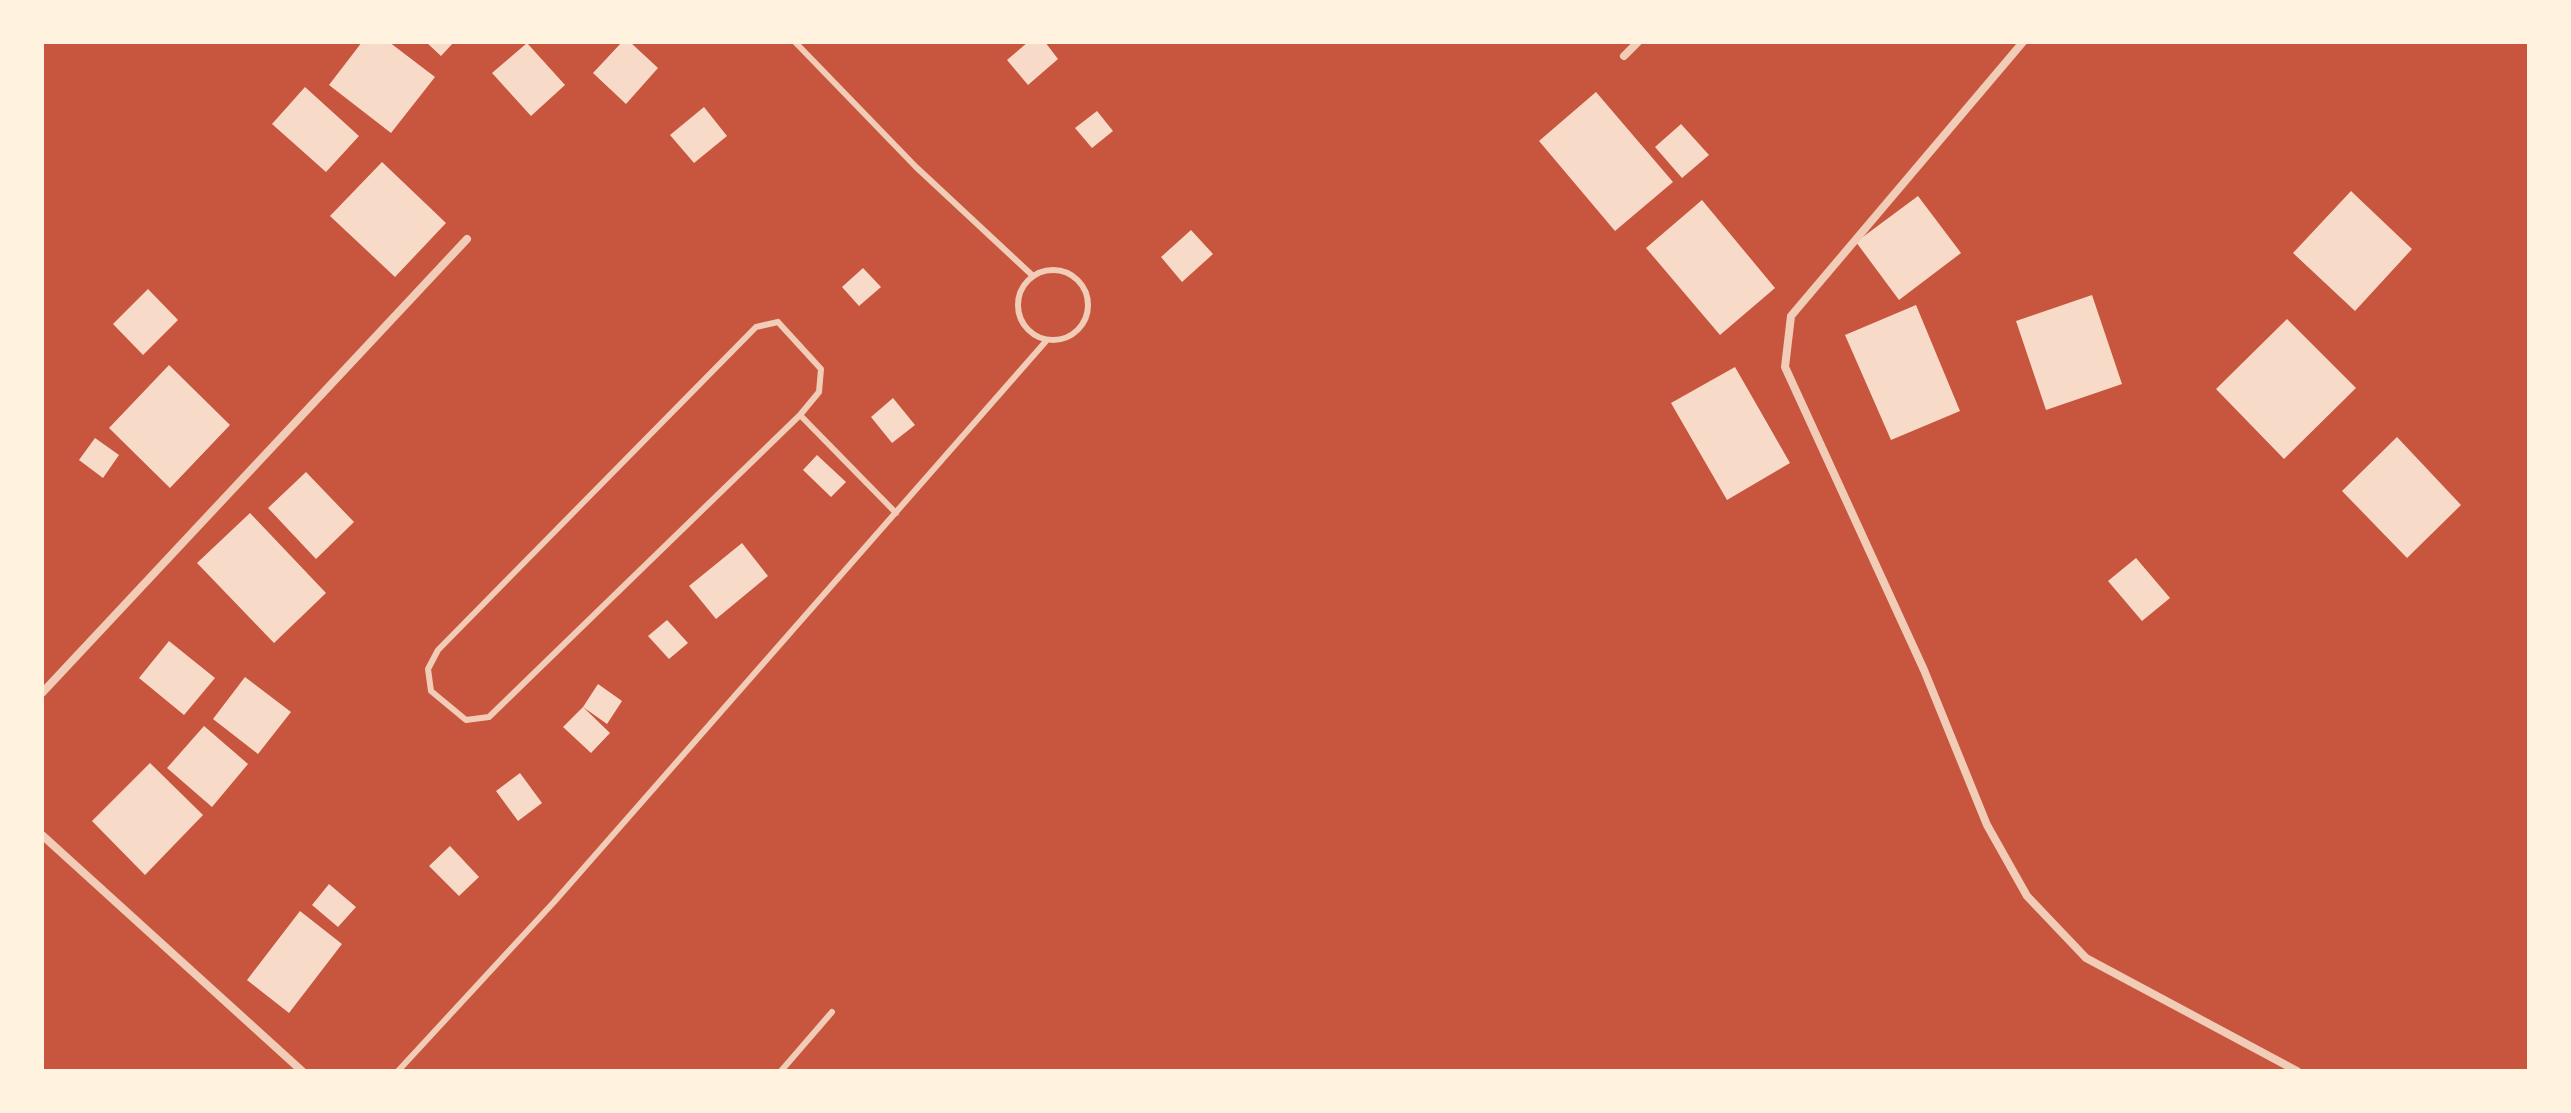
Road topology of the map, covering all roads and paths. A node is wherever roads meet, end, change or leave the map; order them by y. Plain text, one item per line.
1 (795, 42) edge
2 (1638, 42) edge
3 (2023, 42) edge
4 (1624, 56) dead end
5 (467, 239) dead end
6 (1033, 276) junction
7 (1047, 340) junction
8 (800, 415) junction
9 (896, 513) junction
10 (42, 693) edge
11 (42, 835) edge
12 (832, 1012) dead end
13 (302, 1071) edge
14 (398, 1071) edge
15 (781, 1071) edge
16 (2297, 1071) edge

1 - 6 lane
2 - 4 street
3 - 16 street
5 - 10 street
6 - 7 lane
6 - 7 lane
7 - 9 lane
8 - 8 lane
8 - 9 lane
9 - 14 lane
11 - 13 street
12 - 15 lane

